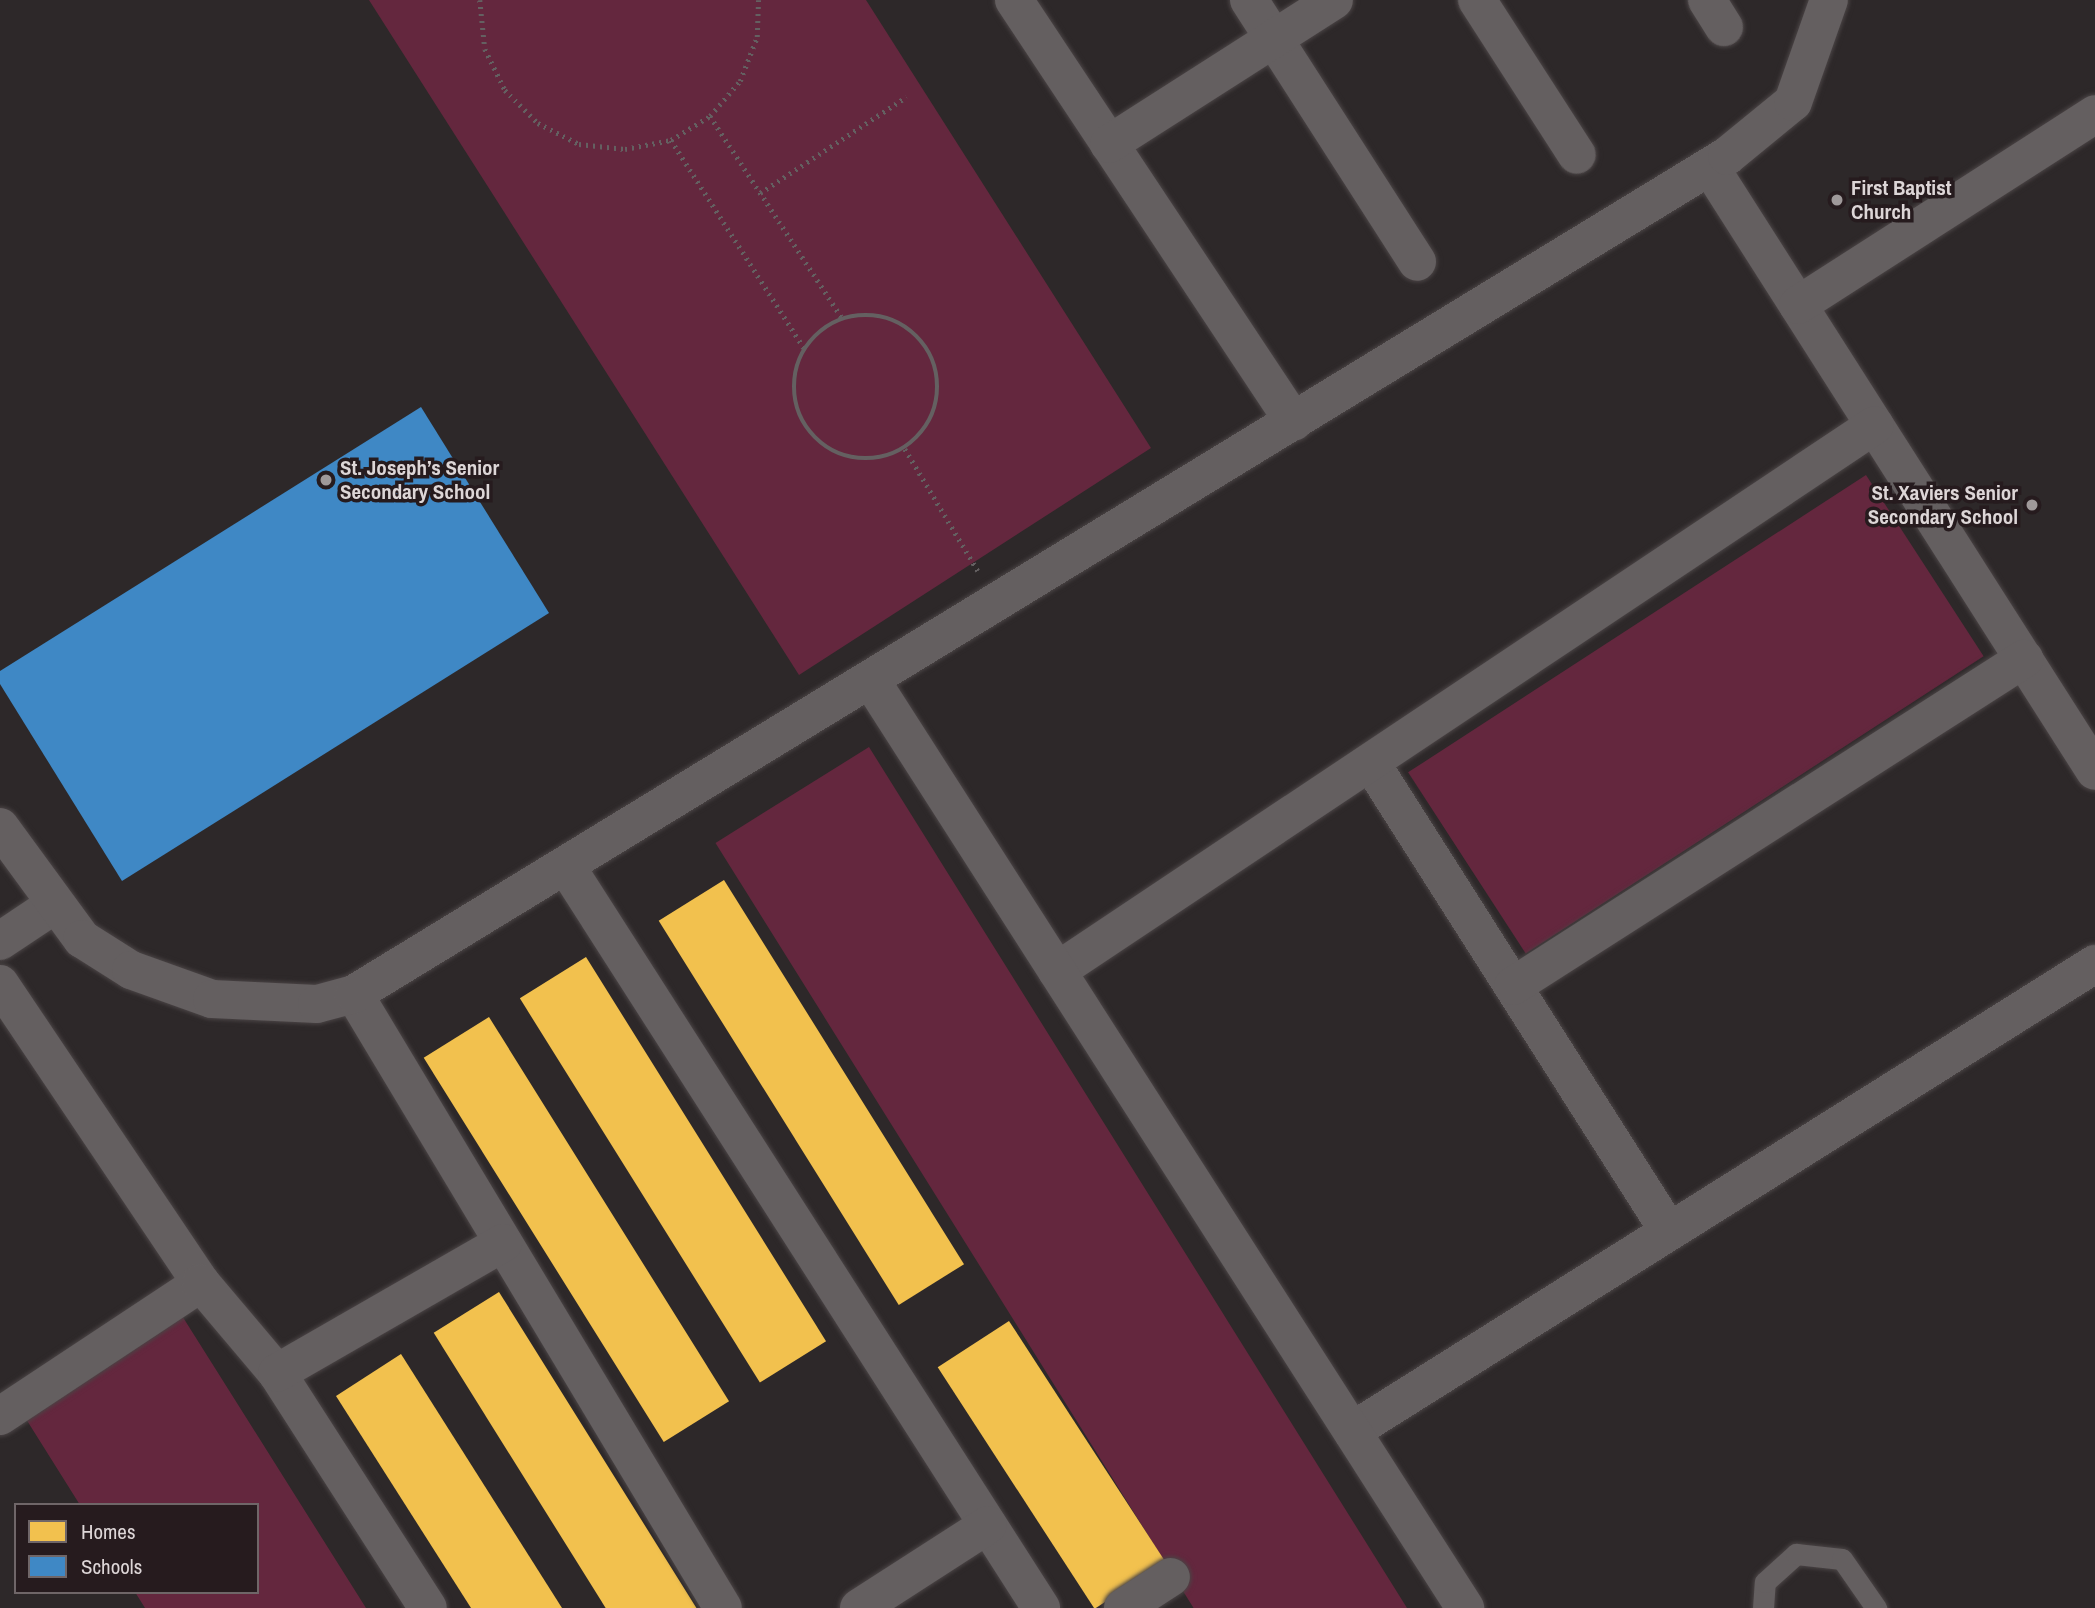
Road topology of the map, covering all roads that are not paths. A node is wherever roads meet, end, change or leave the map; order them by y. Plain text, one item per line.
1 (1014, 0) edge
2 (1250, 0) edge
3 (1334, 0) edge
4 (1477, 0) edge
5 (1829, 0) edge
6 (1273, 38) junction
7 (2095, 114) edge
8 (1109, 145) junction
9 (1577, 155) dead end
10 (1710, 167) junction
11 (1417, 261) dead end
12 (1798, 305) junction
13 (1294, 422) junction
14 (1875, 425) junction
15 (2024, 659) junction
16 (872, 682) junction
17 (1371, 763) junction
18 (2095, 771) edge
19 (0, 827) edge
20 (566, 866) junction
21 (54, 905) junction
22 (0, 941) edge
23 (2095, 964) edge
24 (1057, 971) junction
25 (0, 984) edge
26 (1513, 986) junction
27 (354, 995) junction
28 (1668, 1230) junction
29 (503, 1243) junction
30 (201, 1283) junction
31 (276, 1373) junction
32 (0, 1416) edge
33 (1352, 1431) junction
34 (988, 1525) junction
35 (1171, 1577) dead end
36 (428, 1608) edge
37 (723, 1608) edge
38 (859, 1608) edge
39 (1041, 1608) edge
40 (1123, 1608) edge
41 (1465, 1608) edge
42 (1763, 1608) edge
43 (1875, 1608) edge

1 - 8 street
2 - 6 street
3 - 6 street
4 - 9 street
5 - 10 street
6 - 8 street
6 - 11 street
7 - 12 street
8 - 13 street
10 - 12 street
10 - 13 street
12 - 14 street
13 - 16 street
14 - 15 street
14 - 17 street
15 - 18 street
15 - 26 street
16 - 20 street
16 - 24 street
17 - 24 street
17 - 26 street
19 - 21 street
20 - 27 street
20 - 34 street
21 - 22 street
21 - 27 street
23 - 28 street
24 - 33 street
25 - 30 street
26 - 28 street
27 - 29 street
28 - 33 street
29 - 31 street
29 - 37 street
30 - 31 street
30 - 32 street
31 - 36 street
33 - 41 street
34 - 38 street
34 - 39 street
35 - 40 street
42 - 43 lane

